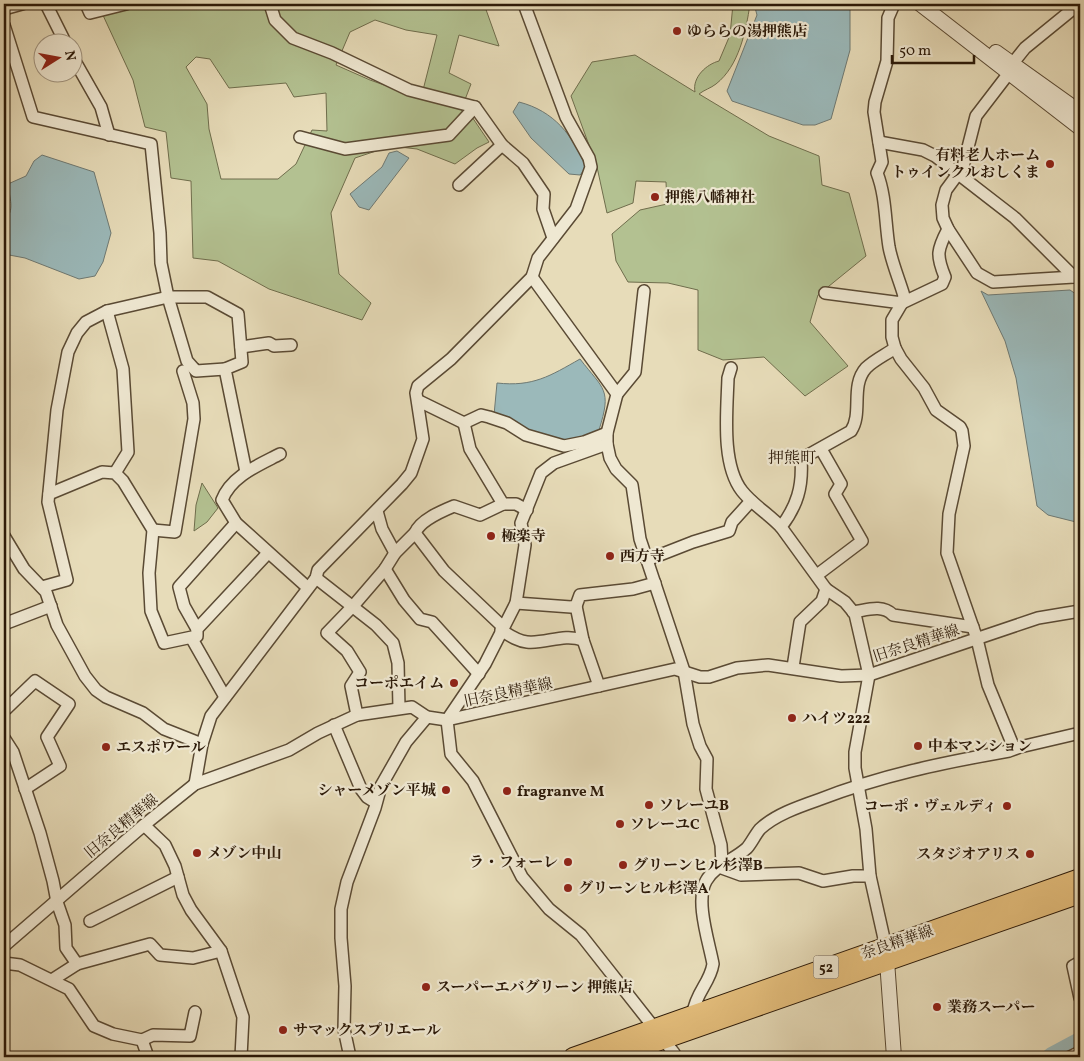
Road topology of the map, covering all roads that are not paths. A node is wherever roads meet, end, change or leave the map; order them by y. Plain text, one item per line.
1 (22, 4) edge
2 (46, 4) edge
3 (86, 4) edge
4 (126, 4) edge
5 (270, 4) edge
6 (524, 4) edge
7 (894, 4) edge
8 (920, 4) edge
9 (934, 4) edge
10 (1079, 4) edge
11 (4, 9) edge
12 (4, 25) edge
13 (60, 32) edge
14 (9, 62) edge
15 (1011, 68) junction
16 (82, 74) edge
17 (476, 107) junction
18 (1080, 112) edge
19 (1080, 128) edge
20 (109, 135) junction
21 (300, 137) dead end
22 (879, 142) junction
23 (502, 144) junction
24 (959, 173) junction
25 (459, 185) dead end
26 (948, 229) junction
27 (553, 238) junction
28 (532, 277) junction
29 (644, 291) dead end
30 (825, 293) dead end
31 (168, 297) junction
32 (902, 303) junction
33 (107, 311) junction
34 (291, 345) dead end
35 (241, 347) junction
36 (895, 348) junction
37 (731, 368) dead end
38 (224, 369) junction
39 (183, 371) dead end
40 (617, 394) junction
41 (419, 401) junction
42 (464, 423) junction
43 (607, 438) junction
44 (821, 449) junction
45 (280, 454) dead end
46 (246, 472) junction
47 (115, 473) junction
48 (49, 494) junction
49 (751, 501) junction
50 (503, 504) junction
51 (527, 510) junction
52 (376, 511) junction
53 (236, 523) junction
54 (781, 527) junction
55 (153, 530) junction
56 (415, 533) junction
57 (4, 536) edge
58 (268, 553) junction
59 (395, 553) junction
60 (647, 560) junction
61 (385, 569) junction
62 (817, 575) junction
63 (316, 578) junction
64 (655, 583) junction
65 (42, 587) junction
66 (307, 587) junction
67 (826, 590) junction
68 (516, 603) junction
69 (51, 606) junction
70 (576, 606) junction
71 (351, 607) junction
72 (1080, 611) edge
73 (853, 612) junction
74 (4, 624) edge
75 (972, 626) junction
76 (502, 628) junction
77 (194, 634) junction
78 (977, 639) junction
79 (583, 640) junction
80 (792, 667) junction
81 (684, 671) junction
82 (479, 674) junction
83 (869, 675) junction
84 (599, 686) junction
85 (225, 697) junction
86 (4, 708) edge
87 (399, 708) junction
88 (357, 715) junction
89 (427, 717) junction
90 (447, 720) junction
91 (334, 725) junction
92 (1080, 733) edge
93 (4, 738) edge
94 (202, 744) junction
95 (1014, 748) junction
96 (195, 784) junction
97 (857, 785) junction
98 (25, 789) junction
99 (375, 802) junction
100 (144, 825) junction
101 (721, 865) junction
102 (870, 876) junction
103 (178, 877) junction
104 (1080, 878) edge
105 (1080, 894) edge
106 (56, 902) junction
107 (90, 921) dead end
108 (4, 946) edge
109 (221, 951) junction
110 (887, 954) junction
111 (1080, 962) edge
112 (4, 963) edge
113 (77, 964) junction
114 (52, 980) junction
115 (1080, 998) edge
116 (195, 1012) dead end
117 (693, 1013) junction
118 (658, 1034) junction
119 (142, 1040) junction
120 (1080, 1052) edge
121 (148, 1057) edge
122 (241, 1057) edge
123 (350, 1057) edge
124 (573, 1057) edge
125 (614, 1057) edge
126 (675, 1057) edge
127 (894, 1057) edge
128 (1070, 1057) edge

1 - 11 street
2 - 13 street
3 - 4 street
5 - 17 street
6 - 27 street
7 - 22 street
8 - 15 street
9 - 15 street
10 - 15 street
12 - 14 street
14 - 20 street
15 - 18 street
15 - 19 street
15 - 24 street
16 - 20 street
17 - 21 street
17 - 23 street
20 - 31 street
22 - 24 street
22 - 32 street
23 - 25 street
23 - 27 street
24 - 26 street
24 - 26 street
26 - 32 street
27 - 28 street
28 - 40 street
28 - 41 street
29 - 40 street
30 - 32 street
31 - 33 street
31 - 35 street
31 - 38 street
32 - 36 street
33 - 47 street
33 - 48 street
34 - 35 street
35 - 38 street
36 - 44 street
36 - 75 street
37 - 49 street
38 - 46 street
39 - 55 street
40 - 43 street
41 - 42 street
41 - 52 street
42 - 43 street
42 - 50 street
43 - 51 street
43 - 60 street
44 - 54 street
44 - 62 street
45 - 46 street
46 - 53 street
47 - 48 street
47 - 55 street
48 - 65 street
49 - 54 street
49 - 60 street
50 - 51 street
50 - 56 street
51 - 68 street
52 - 59 street
52 - 63 street
53 - 58 street
53 - 77 street
54 - 62 street
55 - 77 street
56 - 59 street
56 - 76 street
57 - 65 street
58 - 66 street
58 - 77 street
59 - 61 street
60 - 64 street
61 - 71 street
61 - 82 street
62 - 67 street
63 - 66 street
63 - 71 street
64 - 70 street
64 - 81 street
65 - 69 street
66 - 85 street
67 - 73 street
67 - 80 street
68 - 70 street
68 - 76 street
69 - 74 street
69 - 94 street
70 - 79 street
71 - 87 street
71 - 88 street
72 - 78 street, 旧奈良精華線
73 - 75 street
73 - 83 street
75 - 78 street
76 - 79 street
76 - 82 street
77 - 85 street
78 - 83 street, 旧奈良精華線
78 - 95 street
79 - 84 street
80 - 81 street, 旧奈良精華線
80 - 83 street, 旧奈良精華線
81 - 84 street, 旧奈良精華線
81 - 101 street
82 - 90 street
83 - 97 street
84 - 90 street, 旧奈良精華線
85 - 94 street
86 - 98 street
87 - 88 street, 旧奈良精華線
87 - 89 street, 旧奈良精華線
88 - 91 street, 旧奈良精華線
89 - 90 street, 旧奈良精華線
89 - 99 street
90 - 118 street
91 - 96 street, 旧奈良精華線
91 - 99 street
92 - 95 street
93 - 98 street
94 - 96 street
95 - 97 street
96 - 100 street, 旧奈良精華線
97 - 101 street
97 - 102 street
98 - 106 street
99 - 123 street
100 - 103 street
100 - 106 street, 旧奈良精華線
101 - 102 street
101 - 117 street
102 - 110 street
103 - 107 street
103 - 109 street
104 - 110 main road, 奈良精華線 / 52
105 - 110 main road, 奈良精華線 / 52
106 - 108 street, 旧奈良精華線
106 - 113 street
109 - 113 street
109 - 122 street
110 - 117 main road, 奈良精華線 / 52
110 - 118 main road, 奈良精華線 / 52
110 - 127 street
111 - 115 street
112 - 114 street
113 - 114 street
114 - 119 street
116 - 119 street
117 - 118 main road, 奈良精華線 / 52
118 - 124 main road, 奈良精華線 / 52
118 - 125 main road, 奈良精華線 / 52
118 - 126 street
119 - 121 street
120 - 128 street

